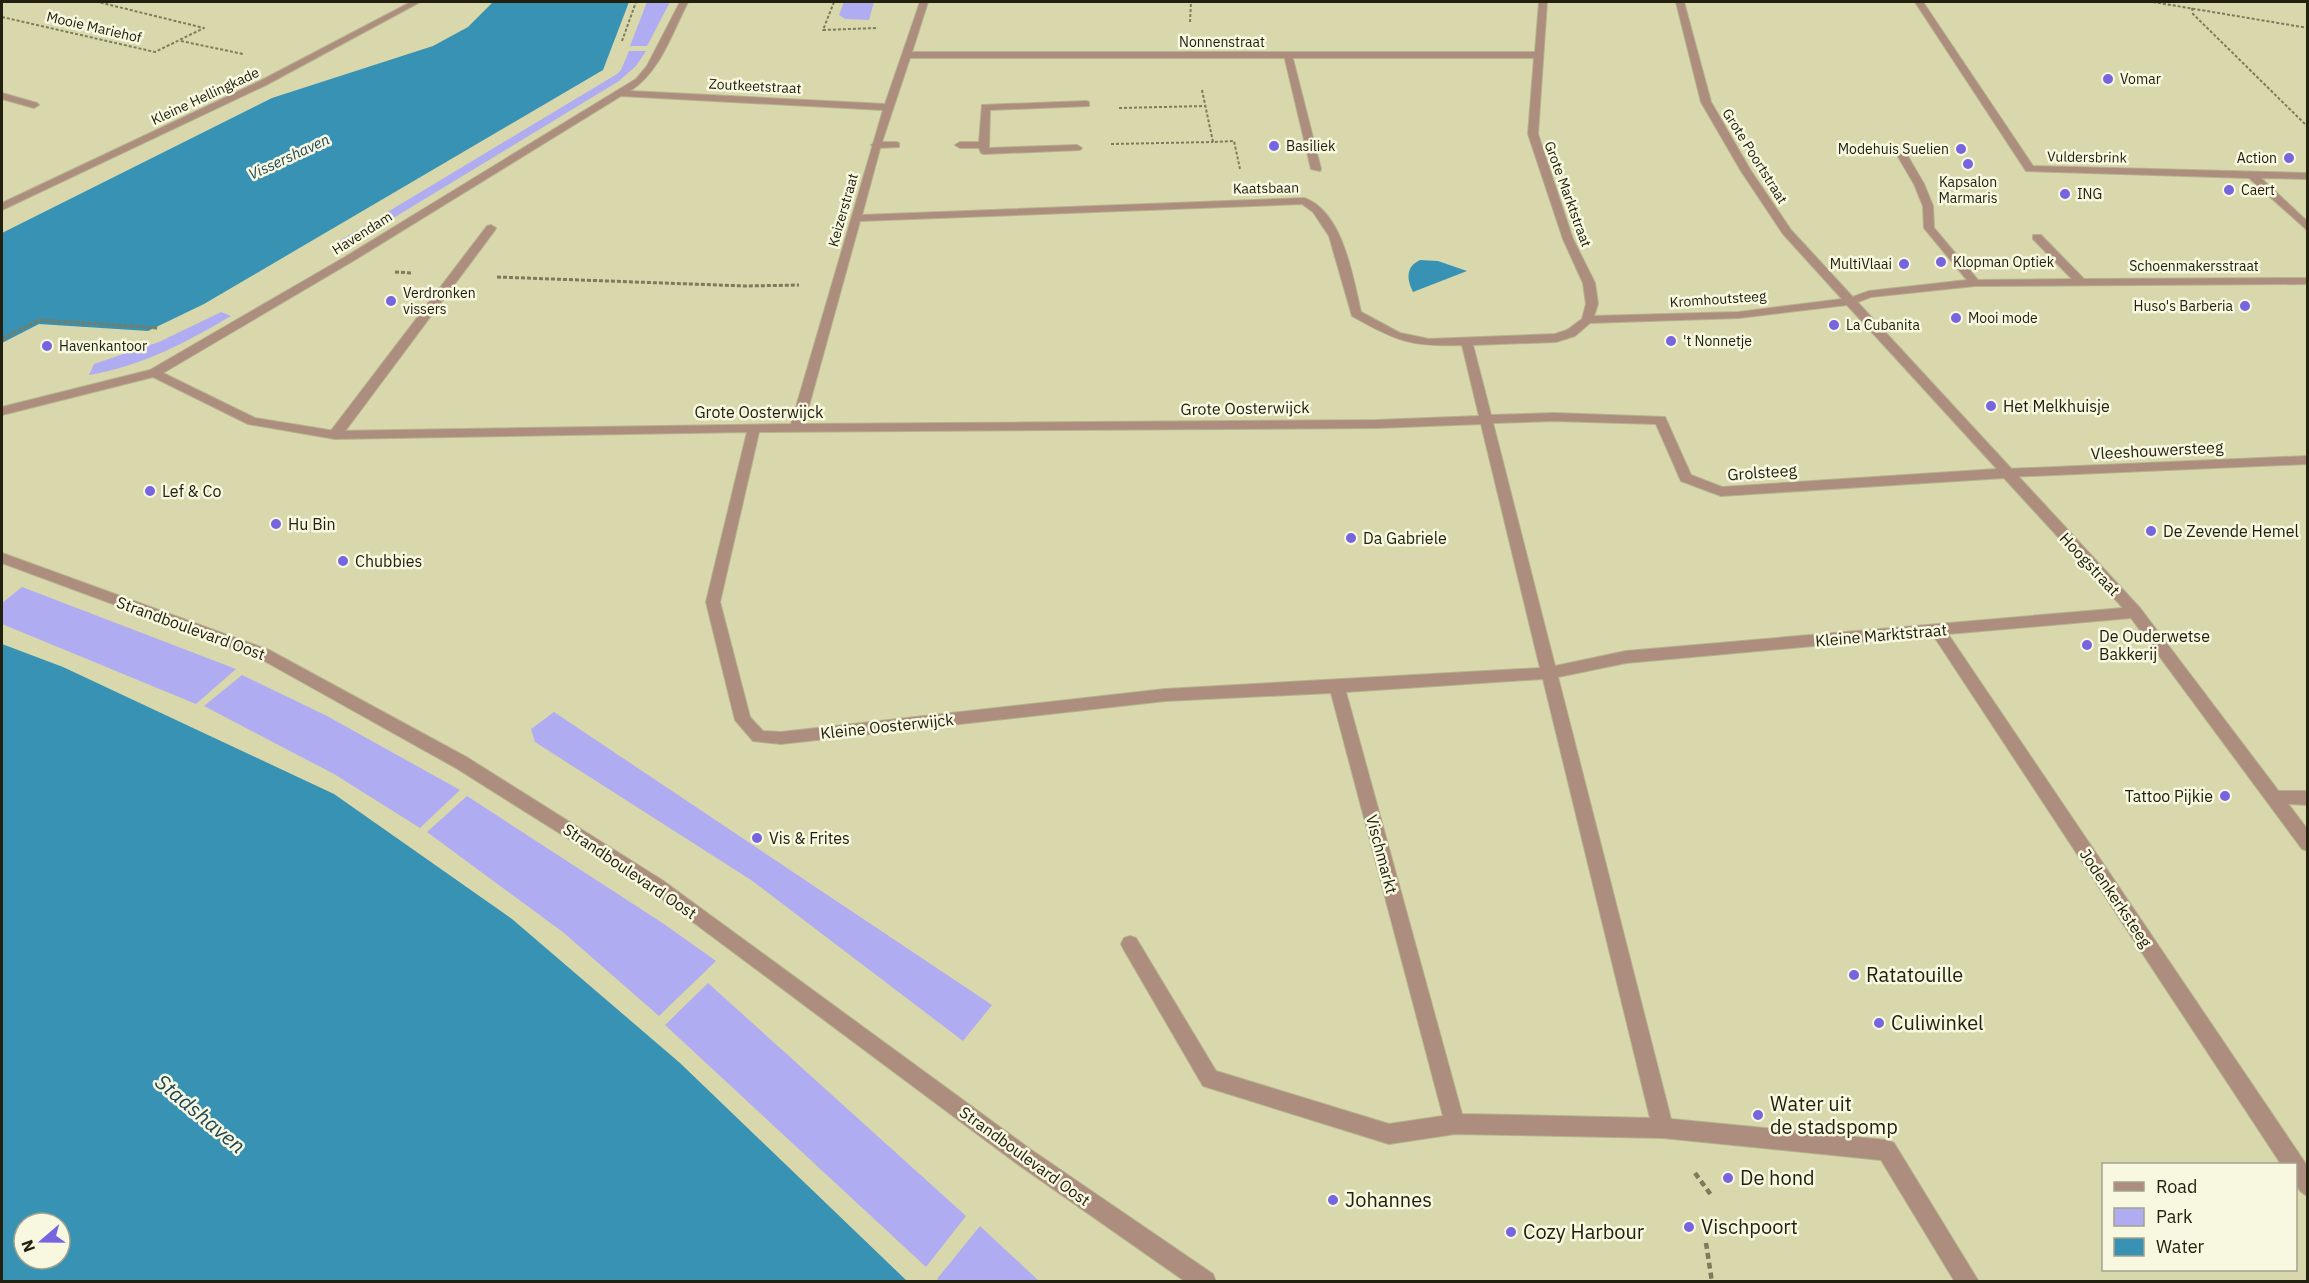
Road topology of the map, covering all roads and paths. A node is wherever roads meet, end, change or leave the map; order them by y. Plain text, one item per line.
1 (98, 2) edge
2 (416, 2) edge
3 (684, 2) edge
4 (834, 2) edge
5 (924, 2) edge
6 (1543, 2) edge
7 (1680, 2) edge
8 (1919, 2) edge
9 (2153, 2) edge
10 (2192, 8) junction
11 (2, 17) edge
12 (917, 27) junction
13 (2307, 28) edge
14 (181, 40) junction
15 (905, 55) junction
16 (1288, 55) junction
17 (1539, 55) junction
18 (297, 66) junction
19 (1210, 87) dead end
20 (620, 93) junction
21 (2, 96) edge
22 (1086, 104) dead end
23 (33, 105) dead end
24 (889, 106) junction
25 (1205, 106) junction
26 (1123, 108) dead end
27 (2307, 127) edge
28 (1213, 141) junction
29 (1111, 144) dead end
30 (876, 145) junction
31 (896, 145) dead end
32 (960, 145) dead end
33 (984, 145) junction
34 (1077, 148) dead end
35 (1902, 155) dead end
36 (1316, 169) dead end
37 (2252, 175) junction
38 (2307, 176) edge
39 (1248, 202) junction
40 (2, 207) edge
41 (857, 218) junction
42 (491, 228) dead end
43 (2307, 228) edge
44 (2037, 237) dead end
45 (454, 276) junction
46 (2307, 280) edge
47 (2080, 281) junction
48 (1975, 283) junction
49 (836, 284) junction
50 (1851, 301) junction
51 (1587, 320) junction
52 (165, 328) dead end
53 (2, 339) edge
54 (1467, 343) junction
55 (154, 373) junction
56 (2, 411) edge
57 (1487, 418) junction
58 (754, 428) junction
59 (796, 429) junction
60 (334, 435) junction
61 (2307, 460) edge
62 (2007, 473) junction
63 (2, 558) edge
64 (2135, 612) junction
65 (1938, 631) junction
66 (1551, 673) junction
67 (1337, 687) junction
68 (2275, 798) junction
69 (2307, 798) edge
70 (2307, 844) edge
71 (1130, 944) dead end
72 (1455, 1124) junction
73 (1664, 1128) junction
74 (2292, 1163) edge
75 (2297, 1171) edge
76 (2307, 1186) edge
77 (1706, 1243) dead end
78 (1205, 1281) edge
79 (1712, 1281) edge
80 (1968, 1281) edge

1 - 14 path, Mooie Mariehof
2 - 18 street, Kleine Hellingkade
3 - 20 street, Havendam
4 - 12 path
5 - 12 street, Keizerstraat
6 - 17 street, Grote Marktstraat
7 - 50 street, Grote Poortstraat
8 - 37 street, Vuldersbrink
9 - 10 path
10 - 13 path
10 - 27 path
11 - 14 path, Mooie Mariehof
12 - 15 street, Keizerstraat
14 - 18 path
15 - 16 street, Nonnenstraat
15 - 24 street, Keizerstraat
16 - 17 street, Nonnenstraat
16 - 36 street
17 - 51 street, Grote Marktstraat
18 - 40 street, Kleine Hellingkade
19 - 25 path
20 - 24 street, Zoutkeetstraat
20 - 55 street, Havendam
21 - 23 street
22 - 33 street
24 - 30 street, Keizerstraat
25 - 26 path
25 - 28 path
28 - 29 path
28 - 39 path
30 - 31 street
30 - 41 street, Keizerstraat
32 - 33 street
33 - 34 street
35 - 48 street
37 - 38 street, Vuldersbrink
37 - 43 street
39 - 41 street, Kaatsbaan
39 - 54 street, Kaatsbaan
41 - 49 street, Keizerstraat
42 - 45 street
44 - 47 street
45 - 49 path
45 - 60 street
46 - 47 street, Schoenmakersstraat
47 - 48 street, Schoenmakersstraat
48 - 50 street, Schoenmakersstraat
49 - 59 street, Keizerstraat
50 - 51 street, Kromhoutsteeg
50 - 62 street, Hoogstraat
51 - 54 street, Kaatsbaan
52 - 53 path
54 - 57 street
55 - 56 street, Havendam
55 - 60 street, Grote Oosterwijck
57 - 59 street, Grote Oosterwijck
57 - 62 street, Grolsteeg
57 - 66 street
58 - 59 street, Grote Oosterwijck
58 - 60 street, Grote Oosterwijck
58 - 67 street, Kleine Oosterwijck
61 - 62 street, Vleeshouwersteeg
62 - 64 street, Hoogstraat
63 - 78 street, Strandboulevard Oost
64 - 65 street, Kleine Marktstraat
64 - 68 street, Hoogstraat
65 - 66 street, Kleine Marktstraat
65 - 74 street, Jodenkerksteeg
66 - 67 street
66 - 73 street
67 - 72 street, Vischmarkt
68 - 69 street
68 - 70 street, Hoogstraat
71 - 72 street
72 - 73 street
73 - 80 street
75 - 76 street, Jodenkerksteeg
77 - 79 path

